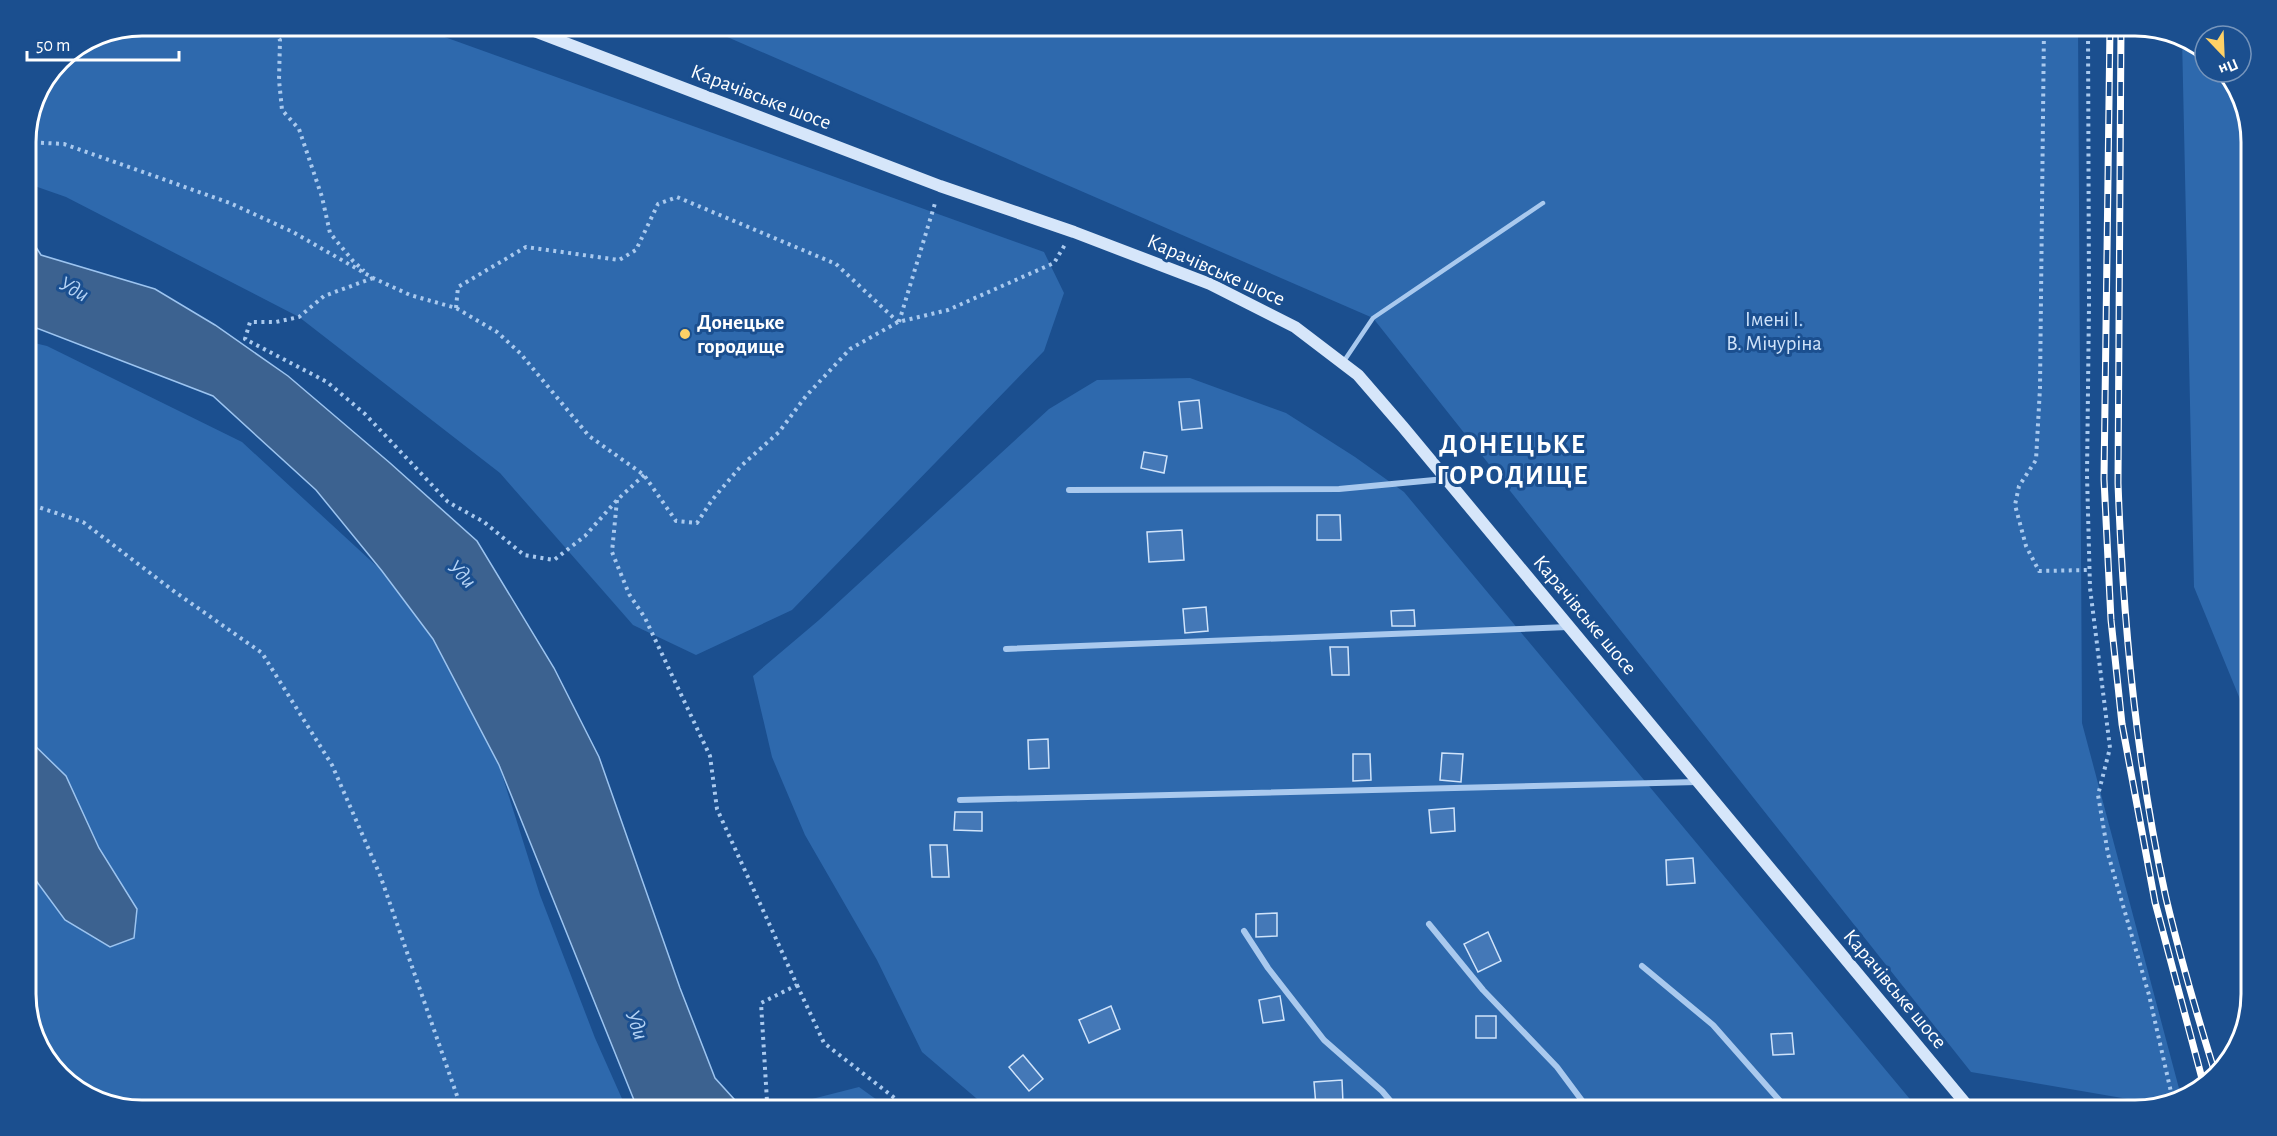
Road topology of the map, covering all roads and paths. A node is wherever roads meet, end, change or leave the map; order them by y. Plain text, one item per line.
1 (277, 36) edge
2 (546, 36) edge
3 (2044, 36) edge
4 (2088, 36) edge
5 (36, 143) edge
6 (940, 186) junction
7 (1543, 203) dead end
8 (1074, 232) junction
9 (373, 278) junction
10 (456, 308) junction
11 (898, 322) junction
12 (1342, 363) junction
13 (644, 475) junction
14 (1446, 479) junction
15 (1069, 490) dead end
16 (617, 500) junction
17 (36, 506) edge
18 (2089, 570) junction
19 (1569, 627) junction
20 (1006, 649) dead end
21 (1698, 782) junction
22 (960, 800) dead end
23 (1429, 924) dead end
24 (1244, 931) dead end
25 (1642, 966) dead end
26 (797, 985) junction
27 (2172, 1093) edge
28 (459, 1100) edge
29 (767, 1100) edge
30 (897, 1100) edge
31 (1390, 1100) edge
32 (1582, 1100) edge
33 (1779, 1100) edge
34 (1963, 1100) edge

1 - 9 path
2 - 6 main road, Карачівське шосе
3 - 18 path
4 - 18 path
5 - 9 path
6 - 8 main road, Карачівське шосе
6 - 11 path
7 - 12 lane
8 - 11 path
8 - 12 main road, Карачівське шосе
9 - 10 path
9 - 16 path
10 - 11 path
10 - 13 path
11 - 13 path
12 - 14 main road, Карачівське шосе
13 - 16 path
14 - 15 street
14 - 19 main road, Карачівське шосе
16 - 26 path
17 - 28 path
18 - 27 path
19 - 20 street
19 - 21 main road, Карачівське шосе
21 - 22 street
21 - 34 main road, Карачівське шосе
23 - 32 street
24 - 31 street
25 - 33 street
26 - 29 path
26 - 30 path

